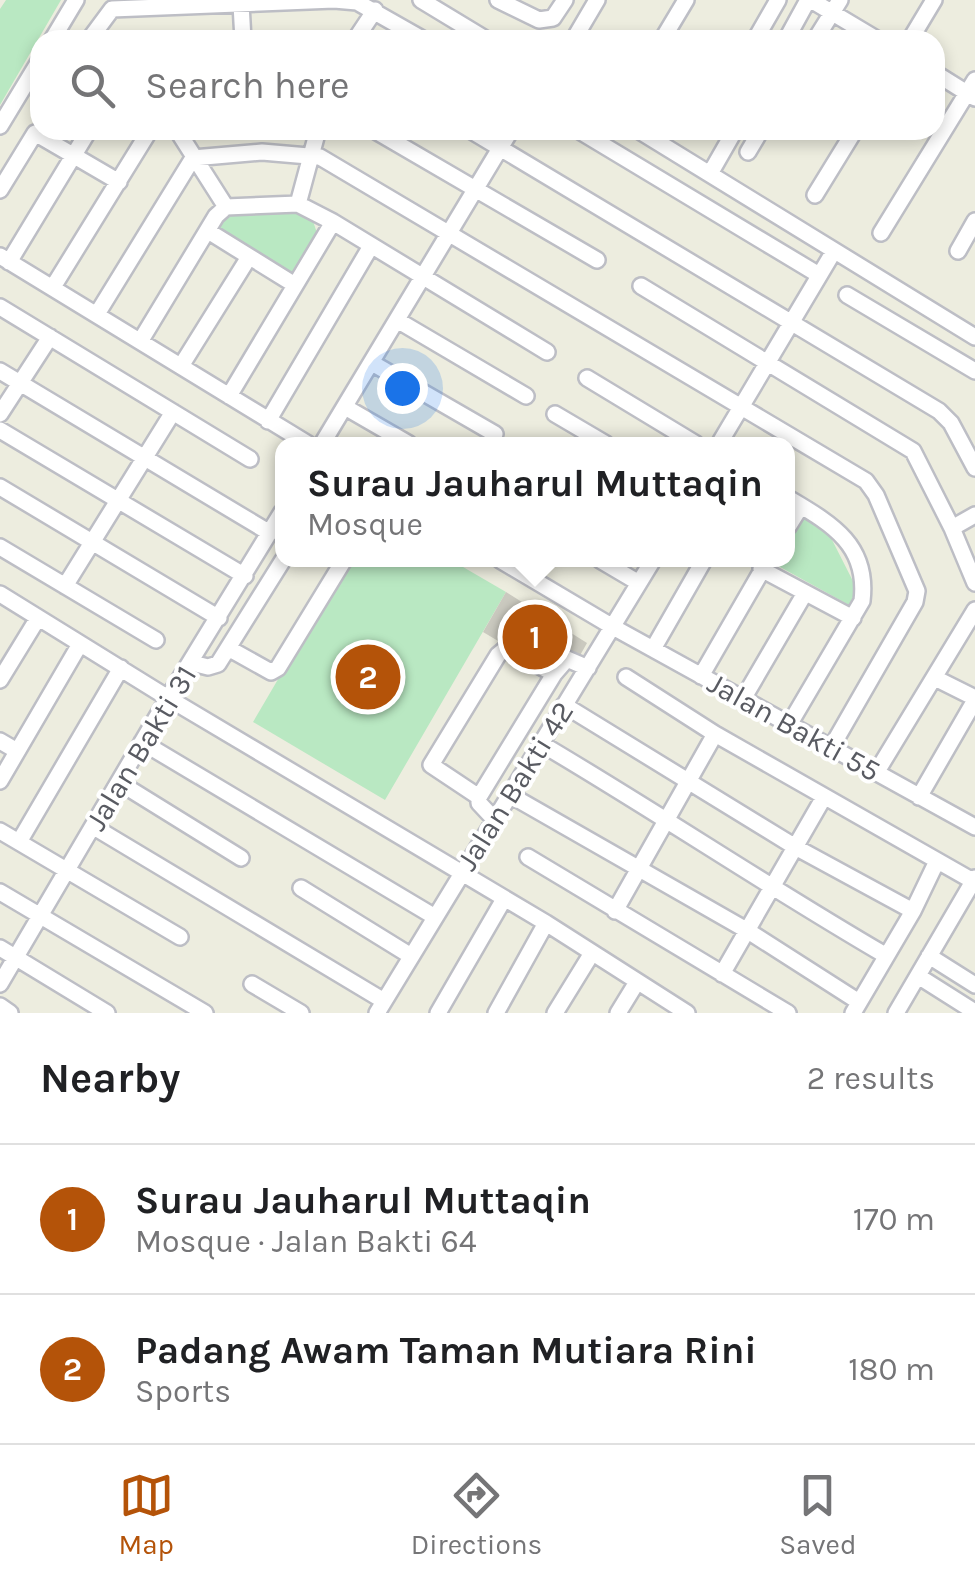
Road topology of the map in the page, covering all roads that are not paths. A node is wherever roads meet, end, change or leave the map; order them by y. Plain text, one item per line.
1 (76, 0) edge
2 (421, 0) edge
3 (498, 0) edge
4 (566, 0) edge
5 (597, 0) edge
6 (686, 0) edge
7 (778, 0) edge
8 (810, 0) edge
9 (934, 0) edge
10 (241, 4) junction
11 (836, 6) edge
12 (375, 10) junction
13 (58, 30) edge
14 (100, 30) edge
15 (243, 30) edge
16 (362, 30) edge
17 (408, 30) edge
18 (470, 30) edge
19 (579, 30) edge
20 (668, 30) edge
21 (761, 30) edge
22 (792, 30) edge
23 (822, 30) edge
24 (866, 30) edge
25 (916, 30) edge
26 (30, 76) edge
27 (945, 78) edge
28 (972, 90) edge
29 (3, 120) edge
30 (30, 127) edge
31 (945, 133) edge
32 (31, 140) edge
33 (53, 140) edge
34 (83, 140) edge
35 (144, 140) edge
36 (183, 140) edge
37 (315, 140) edge
38 (391, 140) edge
39 (487, 140) edge
40 (504, 140) edge
41 (595, 140) edge
42 (655, 140) edge
43 (729, 140) edge
44 (755, 140) edge
45 (849, 140) edge
46 (941, 140) edge
47 (500, 148) junction
48 (748, 152) dead end
49 (310, 154) junction
50 (73, 155) junction
51 (193, 158) junction
52 (711, 172) junction
53 (118, 182) junction
54 (0, 190) edge
55 (476, 190) junction
56 (815, 195) dead end
57 (298, 204) junction
58 (226, 207) junction
59 (975, 221) edge
60 (333, 222) junction
61 (208, 232) junction
62 (450, 232) junction
63 (882, 233) dead end
64 (372, 246) junction
65 (834, 250) junction
66 (958, 251) dead end
67 (249, 257) junction
68 (5, 259) edge
69 (597, 260) dead end
70 (819, 275) junction
71 (422, 278) junction
72 (295, 285) junction
73 (641, 286) dead end
74 (53, 287) junction
75 (847, 295) dead end
76 (0, 307) edge
77 (97, 314) junction
78 (397, 320) junction
79 (793, 321) junction
80 (974, 335) edge
81 (50, 337) junction
82 (141, 340) junction
83 (547, 352) dead end
84 (372, 363) junction
85 (766, 363) junction
86 (181, 366) junction
87 (0, 371) edge
88 (975, 371) edge
89 (587, 378) dead end
90 (21, 383) junction
91 (229, 396) junction
92 (526, 396) dead end
93 (345, 407) junction
94 (740, 408) junction
95 (174, 412) junction
96 (0, 414) edge
97 (554, 414) dead end
98 (268, 421) junction
99 (0, 430) edge
100 (495, 434) dead end
101 (296, 437) edge
102 (326, 437) edge
103 (396, 437) edge
104 (594, 437) edge
105 (684, 437) edge
106 (723, 437) edge
107 (790, 437) edge
108 (795, 440) edge
109 (146, 457) junction
110 (250, 459) dead end
111 (975, 468) edge
112 (0, 487) edge
113 (120, 500) junction
114 (795, 503) edge
115 (975, 515) edge
116 (275, 524) edge
117 (952, 528) junction
118 (270, 533) junction
119 (93, 544) junction
120 (0, 546) edge
121 (278, 567) edge
122 (340, 567) edge
123 (512, 567) edge
124 (611, 567) edge
125 (649, 567) edge
126 (700, 567) edge
127 (762, 567) edge
128 (768, 567) edge
129 (244, 576) junction
130 (639, 584) junction
131 (975, 584) edge
132 (66, 586) junction
133 (805, 593) junction
134 (0, 594) edge
135 (975, 610) edge
136 (38, 618) junction
137 (219, 618) junction
138 (852, 618) junction
139 (613, 627) junction
140 (156, 640) dead end
141 (80, 644) junction
142 (228, 648) junction
143 (653, 649) junction
144 (192, 663) junction
145 (121, 668) junction
146 (588, 668) junction
147 (554, 674) junction
148 (701, 676) junction
149 (626, 678) dead end
150 (936, 678) junction
151 (0, 680) edge
152 (168, 698) junction
153 (743, 699) junction
154 (975, 699) edge
155 (564, 706) junction
156 (790, 725) junction
157 (715, 734) junction
158 (0, 740) edge
159 (142, 742) junction
160 (540, 743) junction
161 (830, 748) junction
162 (18, 752) junction
163 (876, 773) junction
164 (689, 780) junction
165 (0, 781) edge
166 (120, 784) junction
167 (510, 795) junction
168 (919, 796) junction
169 (479, 797) junction
170 (824, 797) junction
171 (668, 818) junction
172 (494, 819) junction
173 (973, 821) edge
174 (94, 827) junction
175 (0, 831) edge
176 (19, 842) junction
177 (797, 848) junction
178 (528, 857) dead end
179 (241, 858) dead end
180 (937, 861) junction
181 (68, 870) junction
182 (636, 870) junction
183 (460, 874) junction
184 (974, 880) edge
185 (301, 888) dead end
186 (774, 890) junction
187 (0, 892) edge
188 (504, 899) junction
189 (615, 912) junction
190 (913, 912) junction
191 (41, 916) junction
192 (435, 916) junction
193 (546, 924) junction
194 (748, 932) junction
195 (180, 937) dead end
196 (0, 948) edge
197 (592, 953) junction
198 (885, 955) junction
199 (412, 956) junction
200 (929, 956) junction
201 (16, 957) junction
202 (722, 974) junction
203 (918, 976) junction
204 (637, 982) junction
205 (0, 984) edge
206 (252, 984) dead end
207 (975, 985) edge
208 (0, 1006) edge
209 (381, 1007) edge
210 (856, 1008) edge
211 (679, 1011) edge
212 (975, 1012) edge
213 (10, 1013) edge
214 (107, 1013) edge
215 (205, 1013) edge
216 (300, 1013) edge
217 (438, 1013) edge
218 (496, 1013) edge
219 (556, 1013) edge
220 (618, 1013) edge
221 (788, 1013) edge
222 (896, 1013) edge

1 - 13 street
2 - 18 street
3 - 4 street
5 - 19 street
6 - 20 street
7 - 21 street
8 - 11 street
8 - 22 street
9 - 25 street
10 - 12 street
10 - 14 street
10 - 15 street
11 - 23 street
11 - 24 street
12 - 16 street
12 - 17 street
26 - 29 street
27 - 28 street
28 - 31 street
29 - 30 street
32 - 54 street
33 - 50 street
34 - 50 street
35 - 53 street
36 - 51 street
37 - 49 street
38 - 55 street
39 - 47 street
40 - 47 street
41 - 70 street
42 - 52 street
43 - 52 street
44 - 48 street
45 - 56 street
46 - 63 street
47 - 55 street
47 - 79 street
49 - 51 street
49 - 57 street
49 - 62 street
50 - 53 street
50 - 68 street
51 - 58 street
51 - 77 street
52 - 65 street
53 - 74 street
55 - 62 street
55 - 69 street
57 - 58 street
57 - 60 street
58 - 61 street
59 - 66 street
60 - 64 street
60 - 72 street
61 - 67 street
61 - 82 street
62 - 71 street
62 - 94 street
64 - 71 street
64 - 98 street
65 - 70 street
65 - 80 street
67 - 72 street
67 - 86 street
68 - 74 street
70 - 79 street
71 - 78 street
71 - 83 street
72 - 91 street
73 - 85 street
74 - 77 street
75 - 88 street
76 - 81 street
77 - 82 street
78 - 84 street
78 - 92 street
79 - 85 street
79 - 111 street
81 - 90 street
81 - 95 street
82 - 86 street
84 - 93 street
84 - 100 street
85 - 94 street
85 - 117 street
86 - 91 street
87 - 90 street
89 - 105 street
90 - 96 street
90 - 109 street
91 - 98 street
93 - 102 street
93 - 103 street
94 - 106 street
94 - 107 street
95 - 109 street
95 - 110 street
97 - 104 street
98 - 101 street
99 - 113 street
108 - 161 street
109 - 113 street
109 - 118 street
112 - 119 street
113 - 119 street
113 - 129 street
114 - 138 street
115 - 117 street
116 - 118 street, Jalan Bakti 31
117 - 131 street
118 - 129 street, Jalan Bakti 31
119 - 132 street
119 - 137 street
120 - 132 street
121 - 142 street
122 - 142 street
123 - 139 street, Jalan Bakti 55
124 - 130 street
125 - 130 street, Jalan Bakti 42
126 - 143 street
127 - 148 street
128 - 133 street
129 - 137 street, Jalan Bakti 31
130 - 139 street, Jalan Bakti 42
132 - 140 street
133 - 138 street
133 - 153 street
134 - 136 street
135 - 150 street
136 - 141 street
136 - 151 street
137 - 144 street, Jalan Bakti 31
138 - 156 street
139 - 143 street, Jalan Bakti 55
139 - 146 street, Jalan Bakti 42
141 - 145 street
141 - 162 street
142 - 144 street
143 - 148 street, Jalan Bakti 55
144 - 152 street, Jalan Bakti 31
145 - 152 street
145 - 176 street
146 - 147 street
146 - 155 street, Jalan Bakti 42
147 - 169 street
147 - 169 street
148 - 153 street, Jalan Bakti 55
149 - 157 street
150 - 154 street
150 - 163 street
152 - 159 street, Jalan Bakti 31
152 - 183 street
153 - 156 street, Jalan Bakti 55
154 - 168 street
155 - 160 street, Jalan Bakti 42
155 - 164 street
156 - 161 street, Jalan Bakti 55
157 - 164 street
157 - 170 street
158 - 162 street
159 - 166 street, Jalan Bakti 31
159 - 192 street
160 - 167 street, Jalan Bakti 42
160 - 171 street
161 - 163 street, Jalan Bakti 55
162 - 165 street
163 - 168 street, Jalan Bakti 55
164 - 171 street
164 - 177 street
166 - 174 street, Jalan Bakti 31
166 - 179 street
167 - 172 street, Jalan Bakti 42
167 - 182 street
168 - 173 street, Jalan Bakti 55
169 - 172 street
170 - 177 street
170 - 180 street
171 - 182 street
171 - 186 street
172 - 183 street, Jalan Bakti 42
174 - 181 street, Jalan Bakti 31
174 - 209 street
175 - 176 street
176 - 181 street
177 - 186 street
177 - 190 street
178 - 189 street
180 - 184 street
180 - 190 street
181 - 191 street, Jalan Bakti 31
181 - 195 street
182 - 189 street
182 - 194 street
183 - 188 street
183 - 192 street, Jalan Bakti 42
184 - 200 street
185 - 199 street
186 - 194 street
186 - 198 street
187 - 191 street
188 - 193 street
188 - 217 street
189 - 202 street
190 - 198 street
191 - 201 street, Jalan Bakti 31
191 - 215 street
192 - 199 street, Jalan Bakti 42
193 - 197 street
193 - 218 street
194 - 202 street
194 - 210 street
196 - 201 street
197 - 204 street
197 - 219 street
198 - 210 street
199 - 209 street, Jalan Bakti 42
200 - 203 street
200 - 207 street
201 - 205 street, Jalan Bakti 31
201 - 214 street
202 - 221 street
203 - 212 street
203 - 222 street
204 - 211 street
204 - 220 street
206 - 216 street
208 - 213 street

